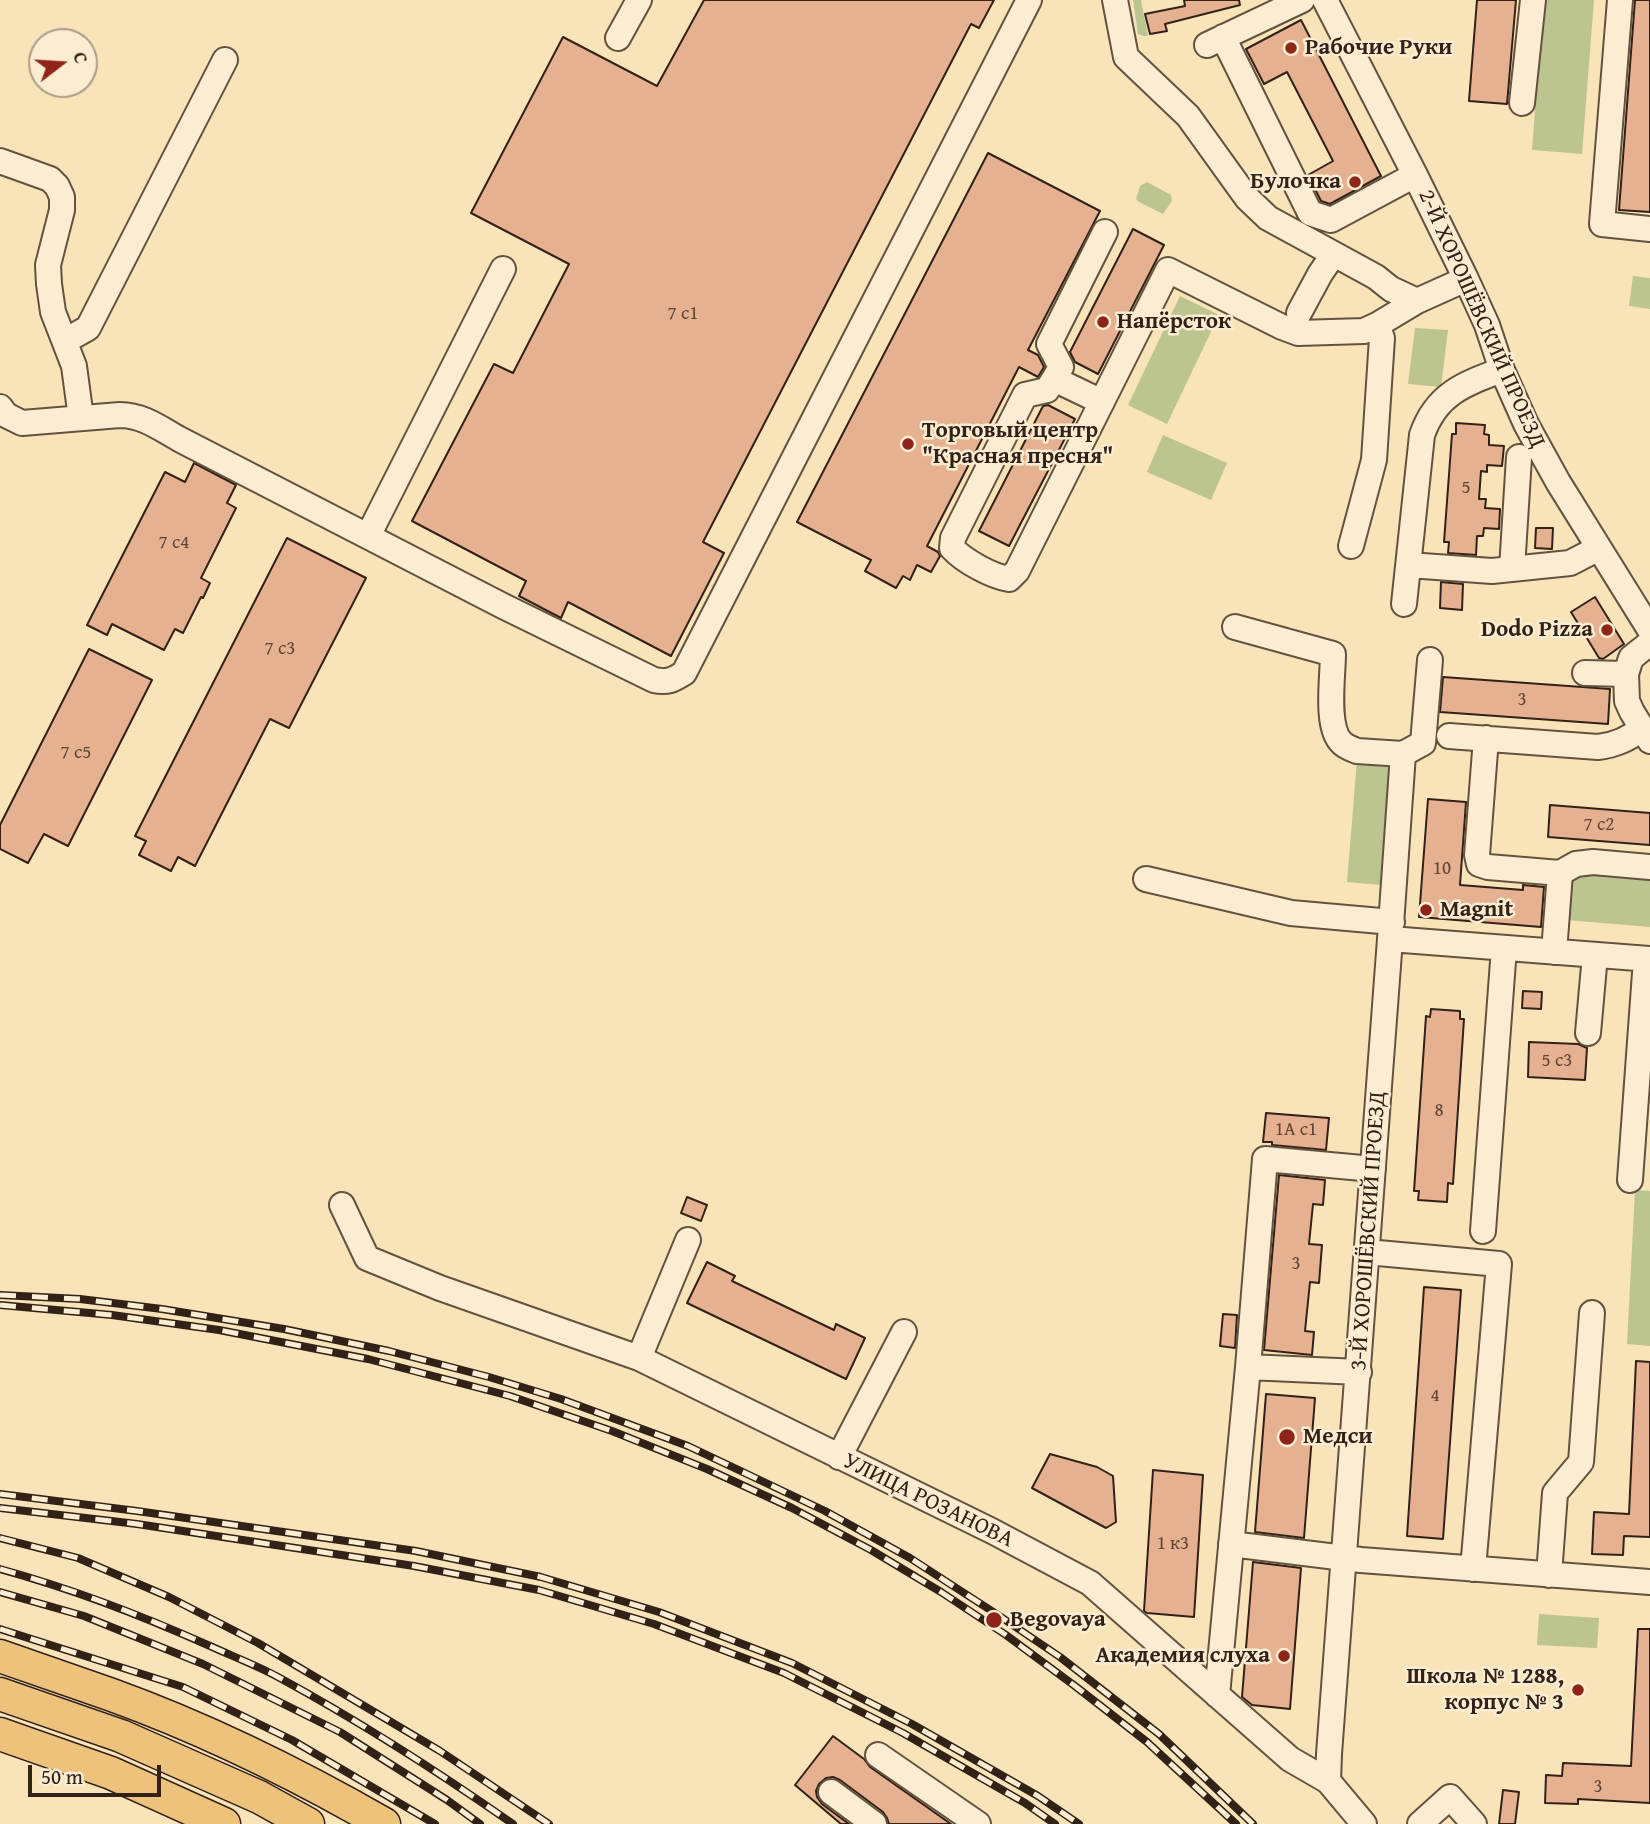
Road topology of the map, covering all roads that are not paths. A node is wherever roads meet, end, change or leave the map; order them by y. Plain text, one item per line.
1 (639, 0) edge
2 (1029, 0) edge
3 (1115, 0) edge
4 (1302, 0) edge
5 (1325, 0) edge
6 (1533, 0) edge
7 (1620, 0) edge
8 (618, 38) dead end
9 (225, 60) dead end
10 (1522, 103) dead end
11 (0, 161) edge
12 (1415, 175) junction
13 (1650, 229) edge
14 (1105, 232) dead end
15 (1333, 255) junction
16 (503, 269) dead end
17 (1466, 279) junction
18 (1417, 301) junction
19 (1299, 313) dead end
20 (1377, 325) junction
21 (65, 341) junction
22 (1502, 370) junction
23 (1054, 379) junction
24 (1102, 402) junction
25 (0, 407) edge
26 (80, 418) junction
27 (1518, 457) dead end
28 (368, 536) junction
29 (1351, 546) dead end
30 (1599, 548) junction
31 (1409, 565) junction
32 (1512, 569) junction
33 (1404, 604) dead end
34 (1235, 627) dead end
35 (1650, 630) edge
36 (1650, 643) edge
37 (1430, 660) dead end
38 (1585, 673) dead end
39 (1626, 674) junction
40 (1646, 735) edge
41 (1449, 736) dead end
42 (1486, 738) junction
43 (1403, 754) junction
44 (1650, 867) edge
45 (1560, 873) junction
46 (1146, 879) dead end
47 (1391, 931) junction
48 (1504, 948) junction
49 (1554, 952) junction
50 (1595, 955) junction
51 (1648, 959) edge
52 (1588, 1033) dead end
53 (1373, 1169) junction
54 (1630, 1181) dead end
55 (342, 1205) dead end
56 (1483, 1231) dead end
57 (688, 1240) dead end
58 (1367, 1252) junction
59 (1592, 1313) dead end
60 (904, 1332) dead end
61 (639, 1358) junction
62 (1248, 1367) junction
63 (1359, 1372) junction
64 (839, 1457) junction
65 (1231, 1544) junction
66 (1345, 1558) junction
67 (1473, 1569) junction
68 (1549, 1575) junction
69 (1650, 1581) edge
70 (0, 1656) edge
71 (0, 1694) edge
72 (1217, 1695) junction
73 (0, 1734) edge
74 (878, 1755) dead end
75 (1328, 1781) junction
76 (831, 1792) dead end
77 (224, 1824) edge
78 (308, 1824) edge
79 (384, 1824) edge
80 (874, 1824) edge
81 (978, 1824) edge
82 (1364, 1824) edge
83 (1420, 1824) edge
84 (1474, 1824) edge

1 - 8 street
2 - 28 street
3 - 15 street
4 - 12 street
5 - 12 street, 2-Й ХОРОШЁВСКИЙ ПРОЕЗД
6 - 10 street
7 - 13 street
9 - 21 street
11 - 21 street
12 - 17 street, 2-Й ХОРОШЁВСКИЙ ПРОЕЗД
14 - 23 street
15 - 18 street
15 - 19 street
16 - 28 street
17 - 18 street
17 - 22 street, 2-Й ХОРОШЁВСКИЙ ПРОЕЗД
18 - 20 street
20 - 24 street
20 - 29 street
21 - 26 street
22 - 30 street, 2-Й ХОРОШЁВСКИЙ ПРОЕЗД
22 - 31 street
23 - 24 street
23 - 24 street
25 - 26 street
26 - 28 street
27 - 32 street
30 - 32 street
30 - 35 street, 2-Й ХОРОШЁВСКИЙ ПРОЕЗД
31 - 32 street
31 - 33 street
34 - 43 street
36 - 39 street
37 - 43 street
38 - 39 street
39 - 40 street
40 - 42 street
41 - 42 street
42 - 45 street
43 - 47 street, 3-Й ХОРОШЁВСКИЙ ПРОЕЗД
44 - 45 street
45 - 49 street
46 - 47 street
47 - 48 street
47 - 53 street, 3-Й ХОРОШЁВСКИЙ ПРОЕЗД
48 - 49 street
48 - 56 street
49 - 50 street
50 - 51 street
50 - 52 street
51 - 54 street
53 - 58 street, 3-Й ХОРОШЁВСКИЙ ПРОЕЗД
53 - 62 street
55 - 61 street, УЛИЦА РОЗАНОВА
57 - 61 street
58 - 63 street, 3-Й ХОРОШЁВСКИЙ ПРОЕЗД
58 - 67 street
59 - 68 street
60 - 64 street
61 - 64 street, УЛИЦА РОЗАНОВА
62 - 63 street
62 - 65 street
63 - 66 street, 3-Й ХОРОШЁВСКИЙ ПРОЕЗД
64 - 72 street, УЛИЦА РОЗАНОВА
65 - 66 street
65 - 72 street
66 - 67 street
66 - 75 street, 3-Й ХОРОШЁВСКИЙ ПРОЕЗД
67 - 68 street
68 - 69 street
70 - 79 main road
71 - 78 main road
72 - 75 street, УЛИЦА РОЗАНОВА
73 - 77 main road
74 - 81 street
75 - 82 street, УЛИЦА РОЗАНОВА
76 - 80 street
83 - 84 street

